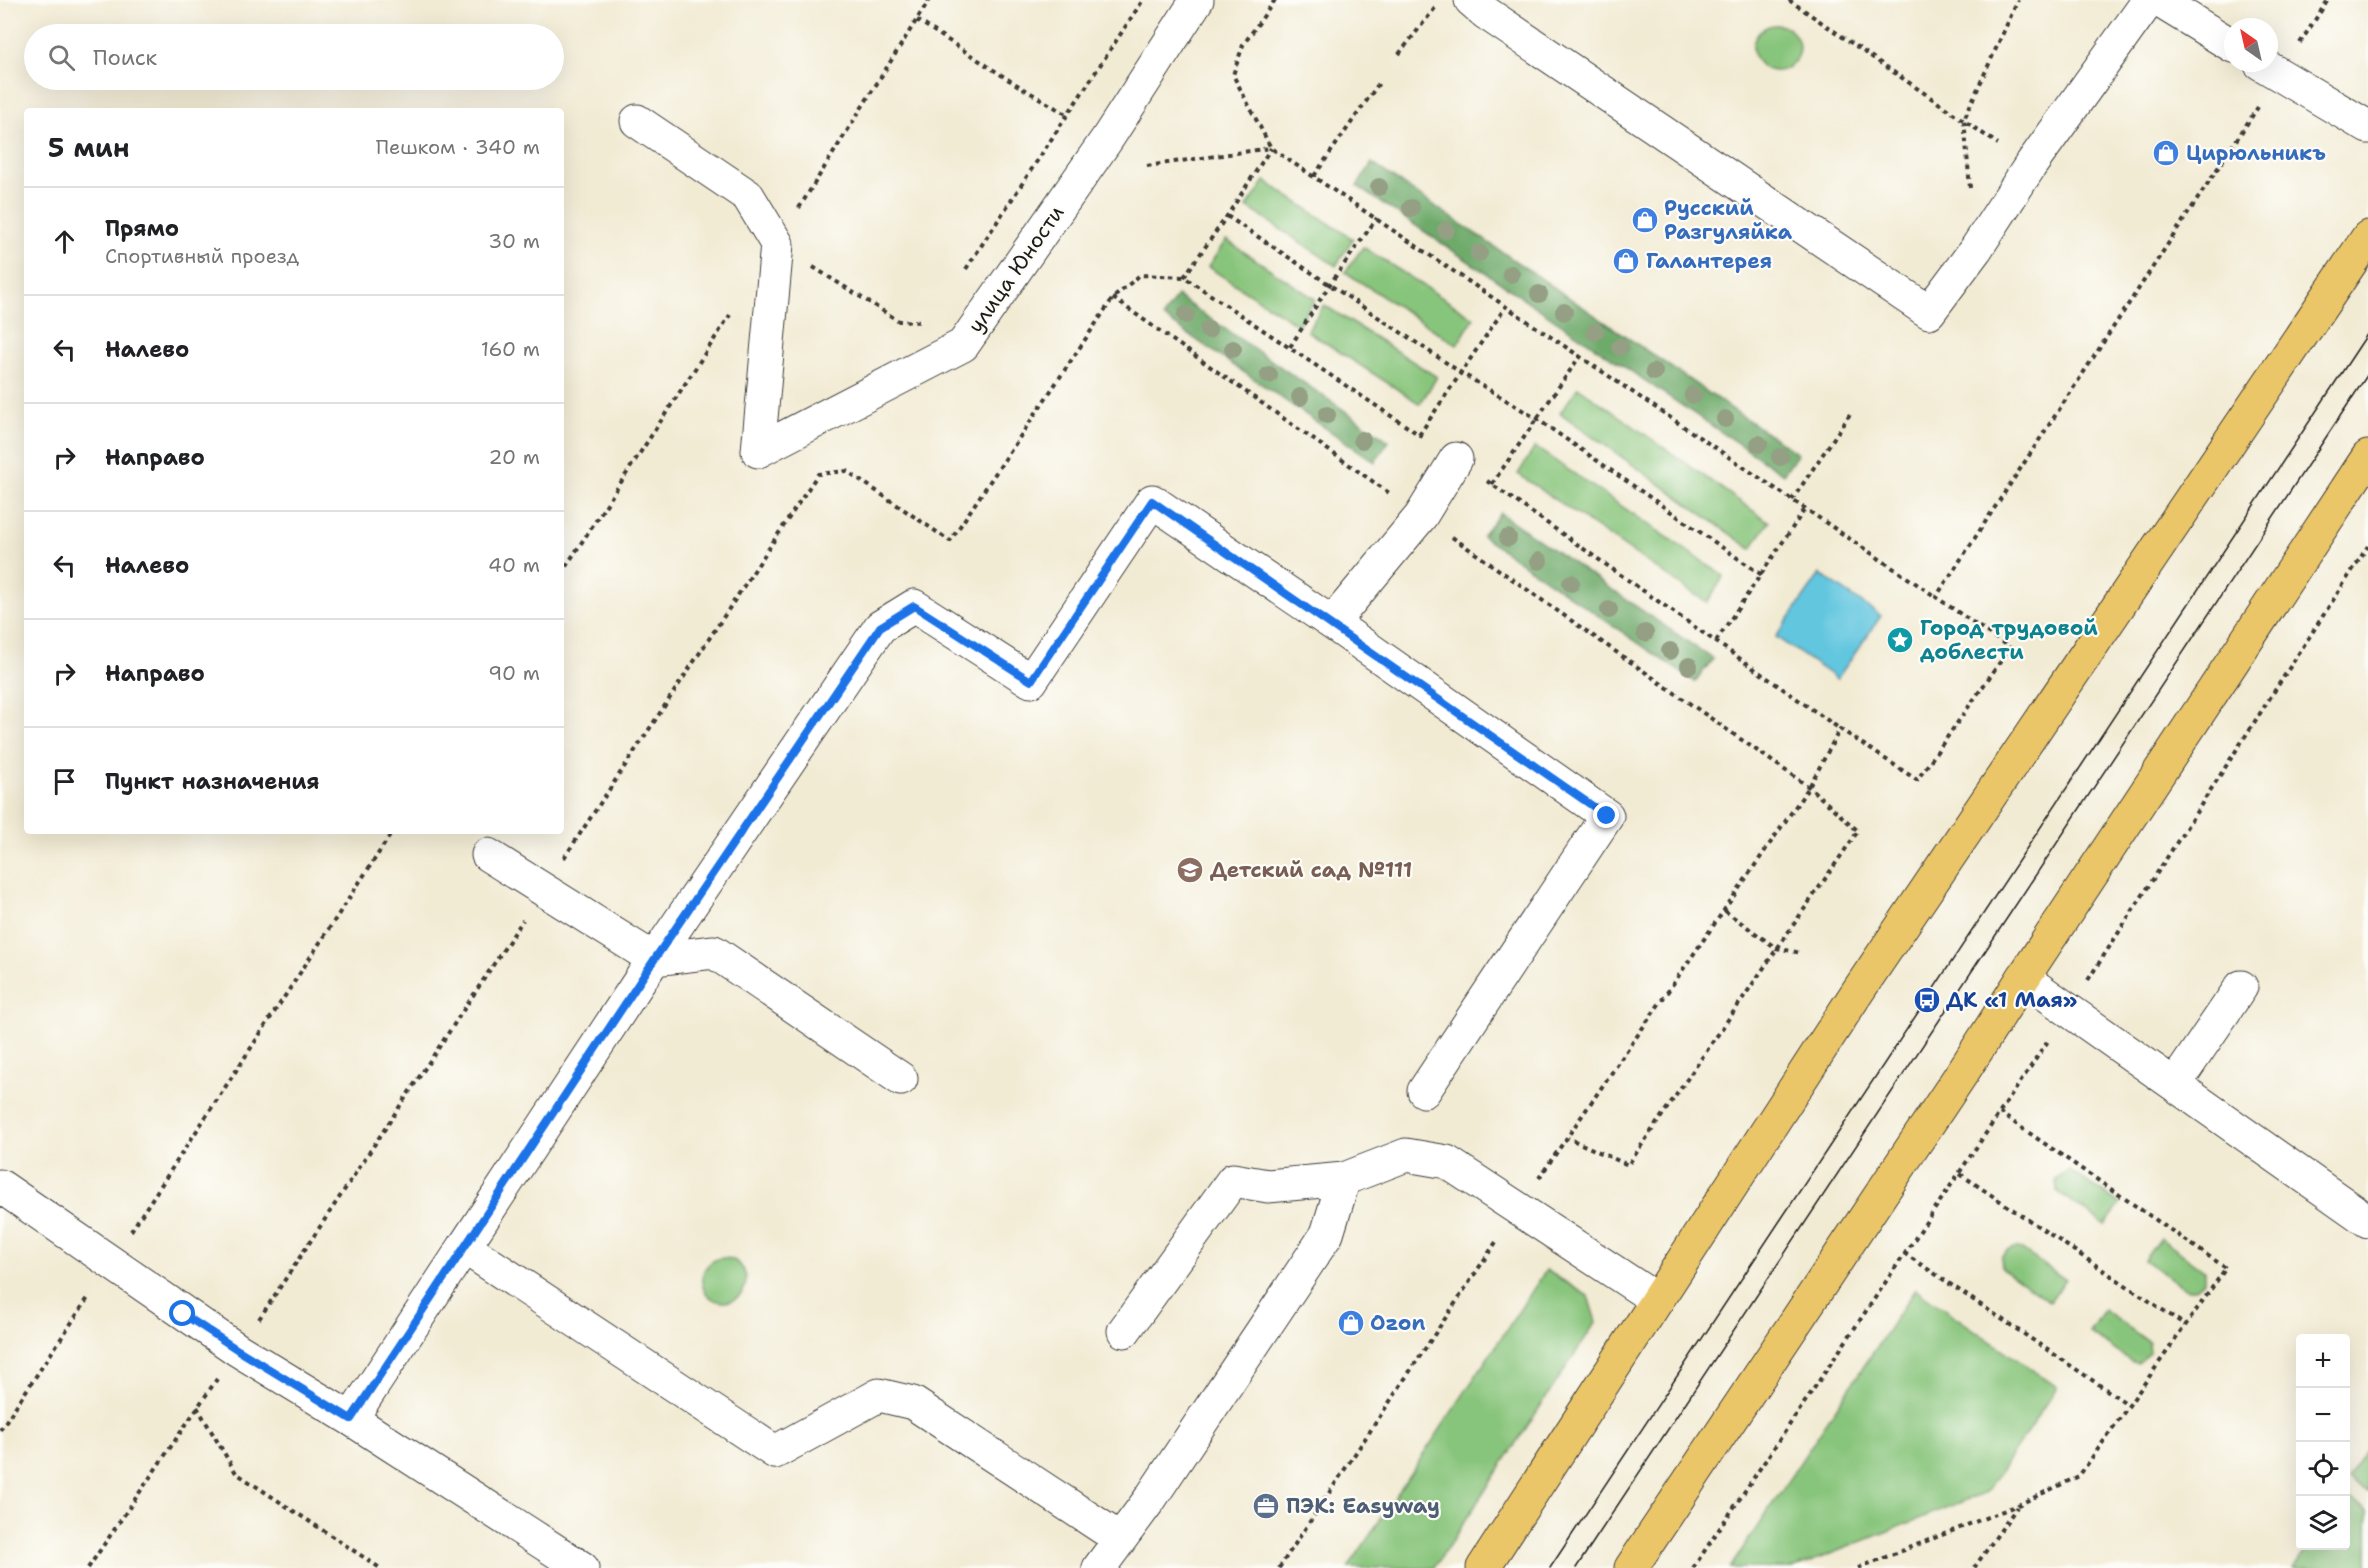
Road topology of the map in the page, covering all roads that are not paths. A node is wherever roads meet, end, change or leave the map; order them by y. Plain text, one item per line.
1 (1197, 0) edge
2 (1471, 0) edge
3 (2150, 0) edge
4 (2158, 0) edge
5 (2224, 40) edge
6 (2276, 72) edge
7 (637, 121) dead end
8 (2368, 127) edge
9 (2368, 237) edge
10 (2368, 457) edge
11 (1456, 459) dead end
12 (1332, 623) junction
13 (488, 855) dead end
14 (654, 960) junction
15 (2023, 978) junction
16 (2241, 987) dead end
17 (901, 1079) dead end
18 (2175, 1084) junction
19 (1424, 1091) dead end
20 (1344, 1179) junction
21 (0, 1186) edge
22 (2368, 1221) edge
23 (464, 1247) junction
24 (1658, 1300) junction
25 (1124, 1330) dead end
26 (351, 1419) junction
27 (1120, 1539) junction
28 (547, 1558) edge
29 (582, 1568) edge
30 (1099, 1568) edge
31 (1483, 1568) edge
32 (1631, 1568) edge

1 - 7 street, улица Юности
2 - 3 street
4 - 5 street
6 - 8 street
9 - 24 highway
10 - 15 highway
11 - 12 street
12 - 14 street
12 - 19 street
13 - 14 street
14 - 17 street
14 - 23 street
15 - 18 street
15 - 32 highway
16 - 18 street
18 - 22 street
20 - 24 street
20 - 25 street
20 - 27 street
21 - 26 street
23 - 26 street
23 - 27 street
24 - 31 highway
26 - 28 street
27 - 30 street
28 - 29 street

